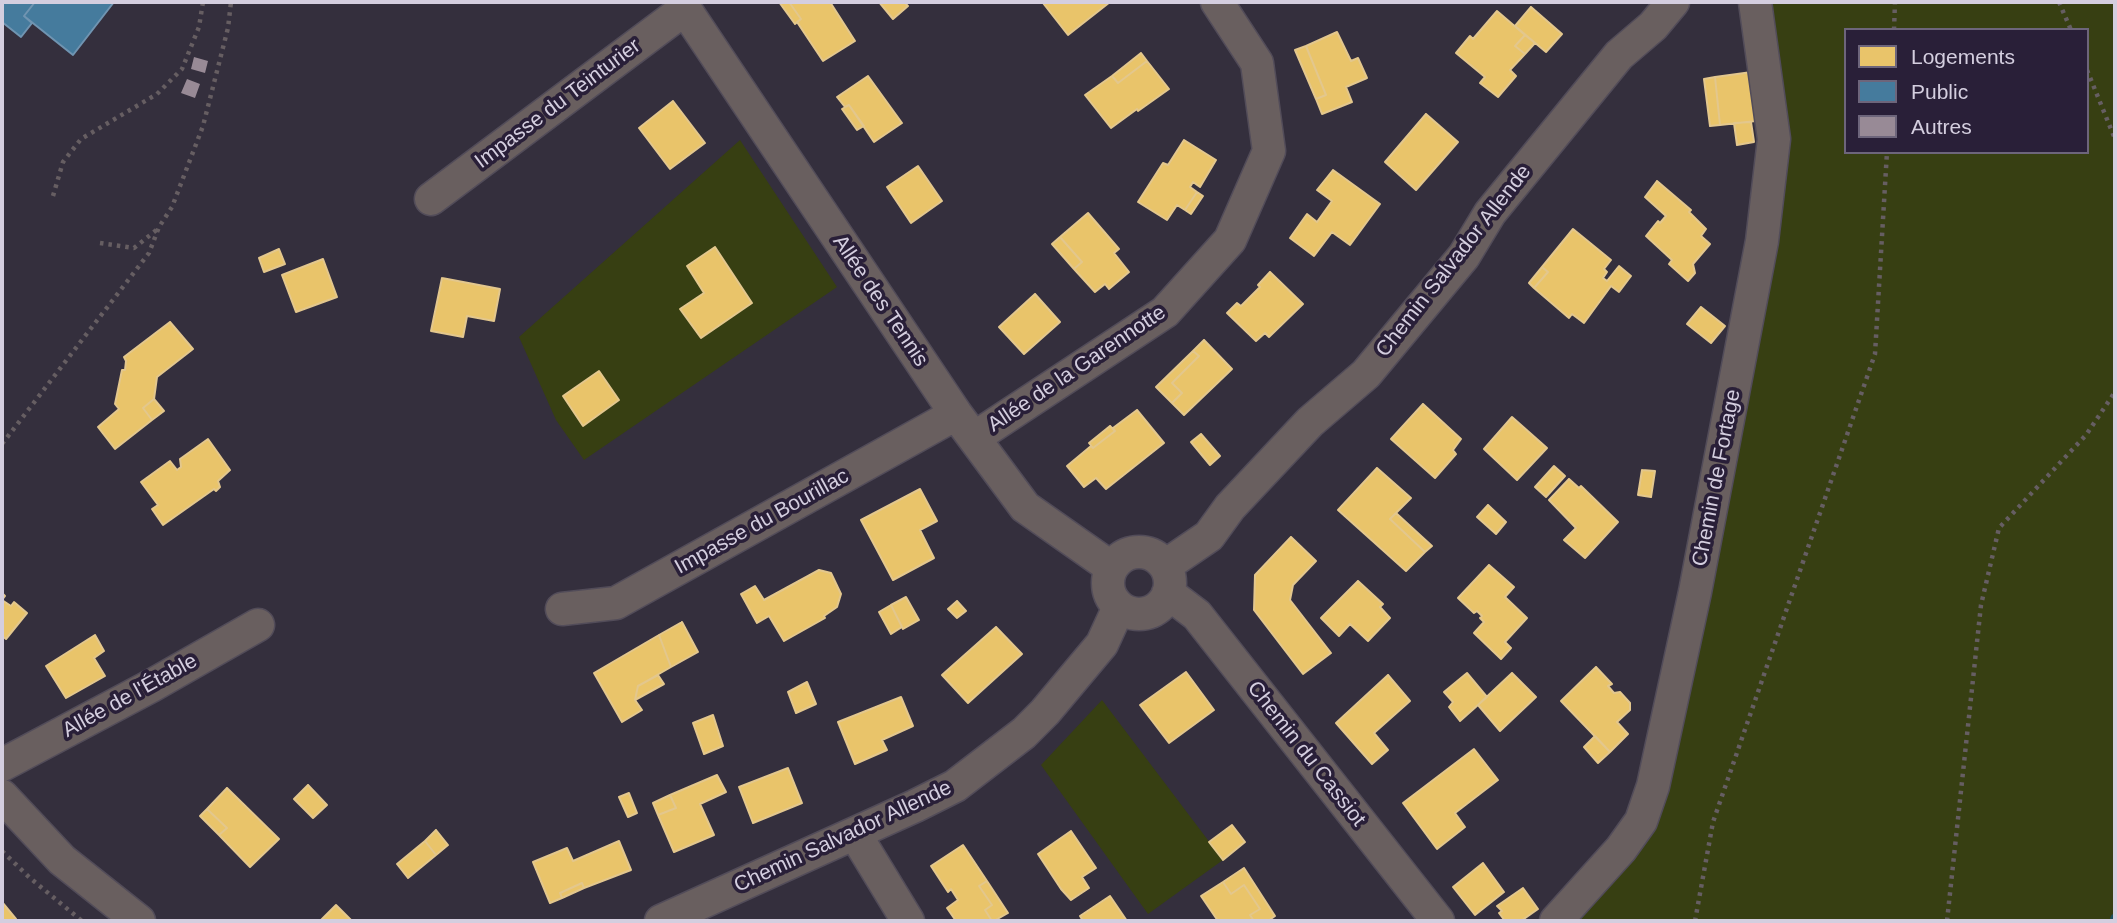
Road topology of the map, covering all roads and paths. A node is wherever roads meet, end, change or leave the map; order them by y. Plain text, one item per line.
1 (203, 2) edge
2 (231, 2) edge
3 (1217, 2) edge
4 (1672, 2) edge
5 (1755, 2) edge
6 (1895, 2) edge
7 (2059, 2) edge
8 (683, 6) edge
9 (1894, 28) edge
10 (2070, 28) edge
11 (2089, 75) edge
12 (2115, 139) edge
13 (1887, 154) edge
14 (52, 196) dead end
15 (431, 199) dead end
16 (159, 227) junction
17 (100, 243) dead end
18 (2115, 392) edge
19 (965, 426) junction
20 (2, 443) edge
21 (1112, 568) junction
22 (1167, 580) junction
23 (1119, 607) junction
24 (562, 608) dead end
25 (258, 625) dead end
26 (2, 765) edge
27 (2, 796) edge
28 (855, 834) junction
29 (2, 851) edge
30 (138, 919) edge
31 (82, 921) edge
32 (661, 921) edge
33 (908, 921) edge
34 (1438, 921) edge
35 (1556, 921) edge
36 (1695, 921) edge
37 (1947, 921) edge

1 - 14 path
2 - 16 path
3 - 19 street, Allée de la Garennotte
4 - 22 street, Chemin Salvador Allende
5 - 35 street, Chemin de Fortage
6 - 9 path
7 - 10 path
8 - 15 street, Impasse du Teinturier
8 - 19 street, Allée des Tennis
11 - 12 path
13 - 36 path
16 - 17 path
16 - 20 path
18 - 37 path
19 - 21 street, Allée des Tennis
19 - 24 street, Impasse du Bourillac
21 - 22 street
21 - 23 street
22 - 23 street
22 - 34 street, Chemin du Cassiot
23 - 28 street, Chemin Salvador Allende
25 - 26 street, Allée de l'Étable
27 - 30 street
28 - 32 street, Chemin Salvador Allende
28 - 33 street
29 - 31 path

